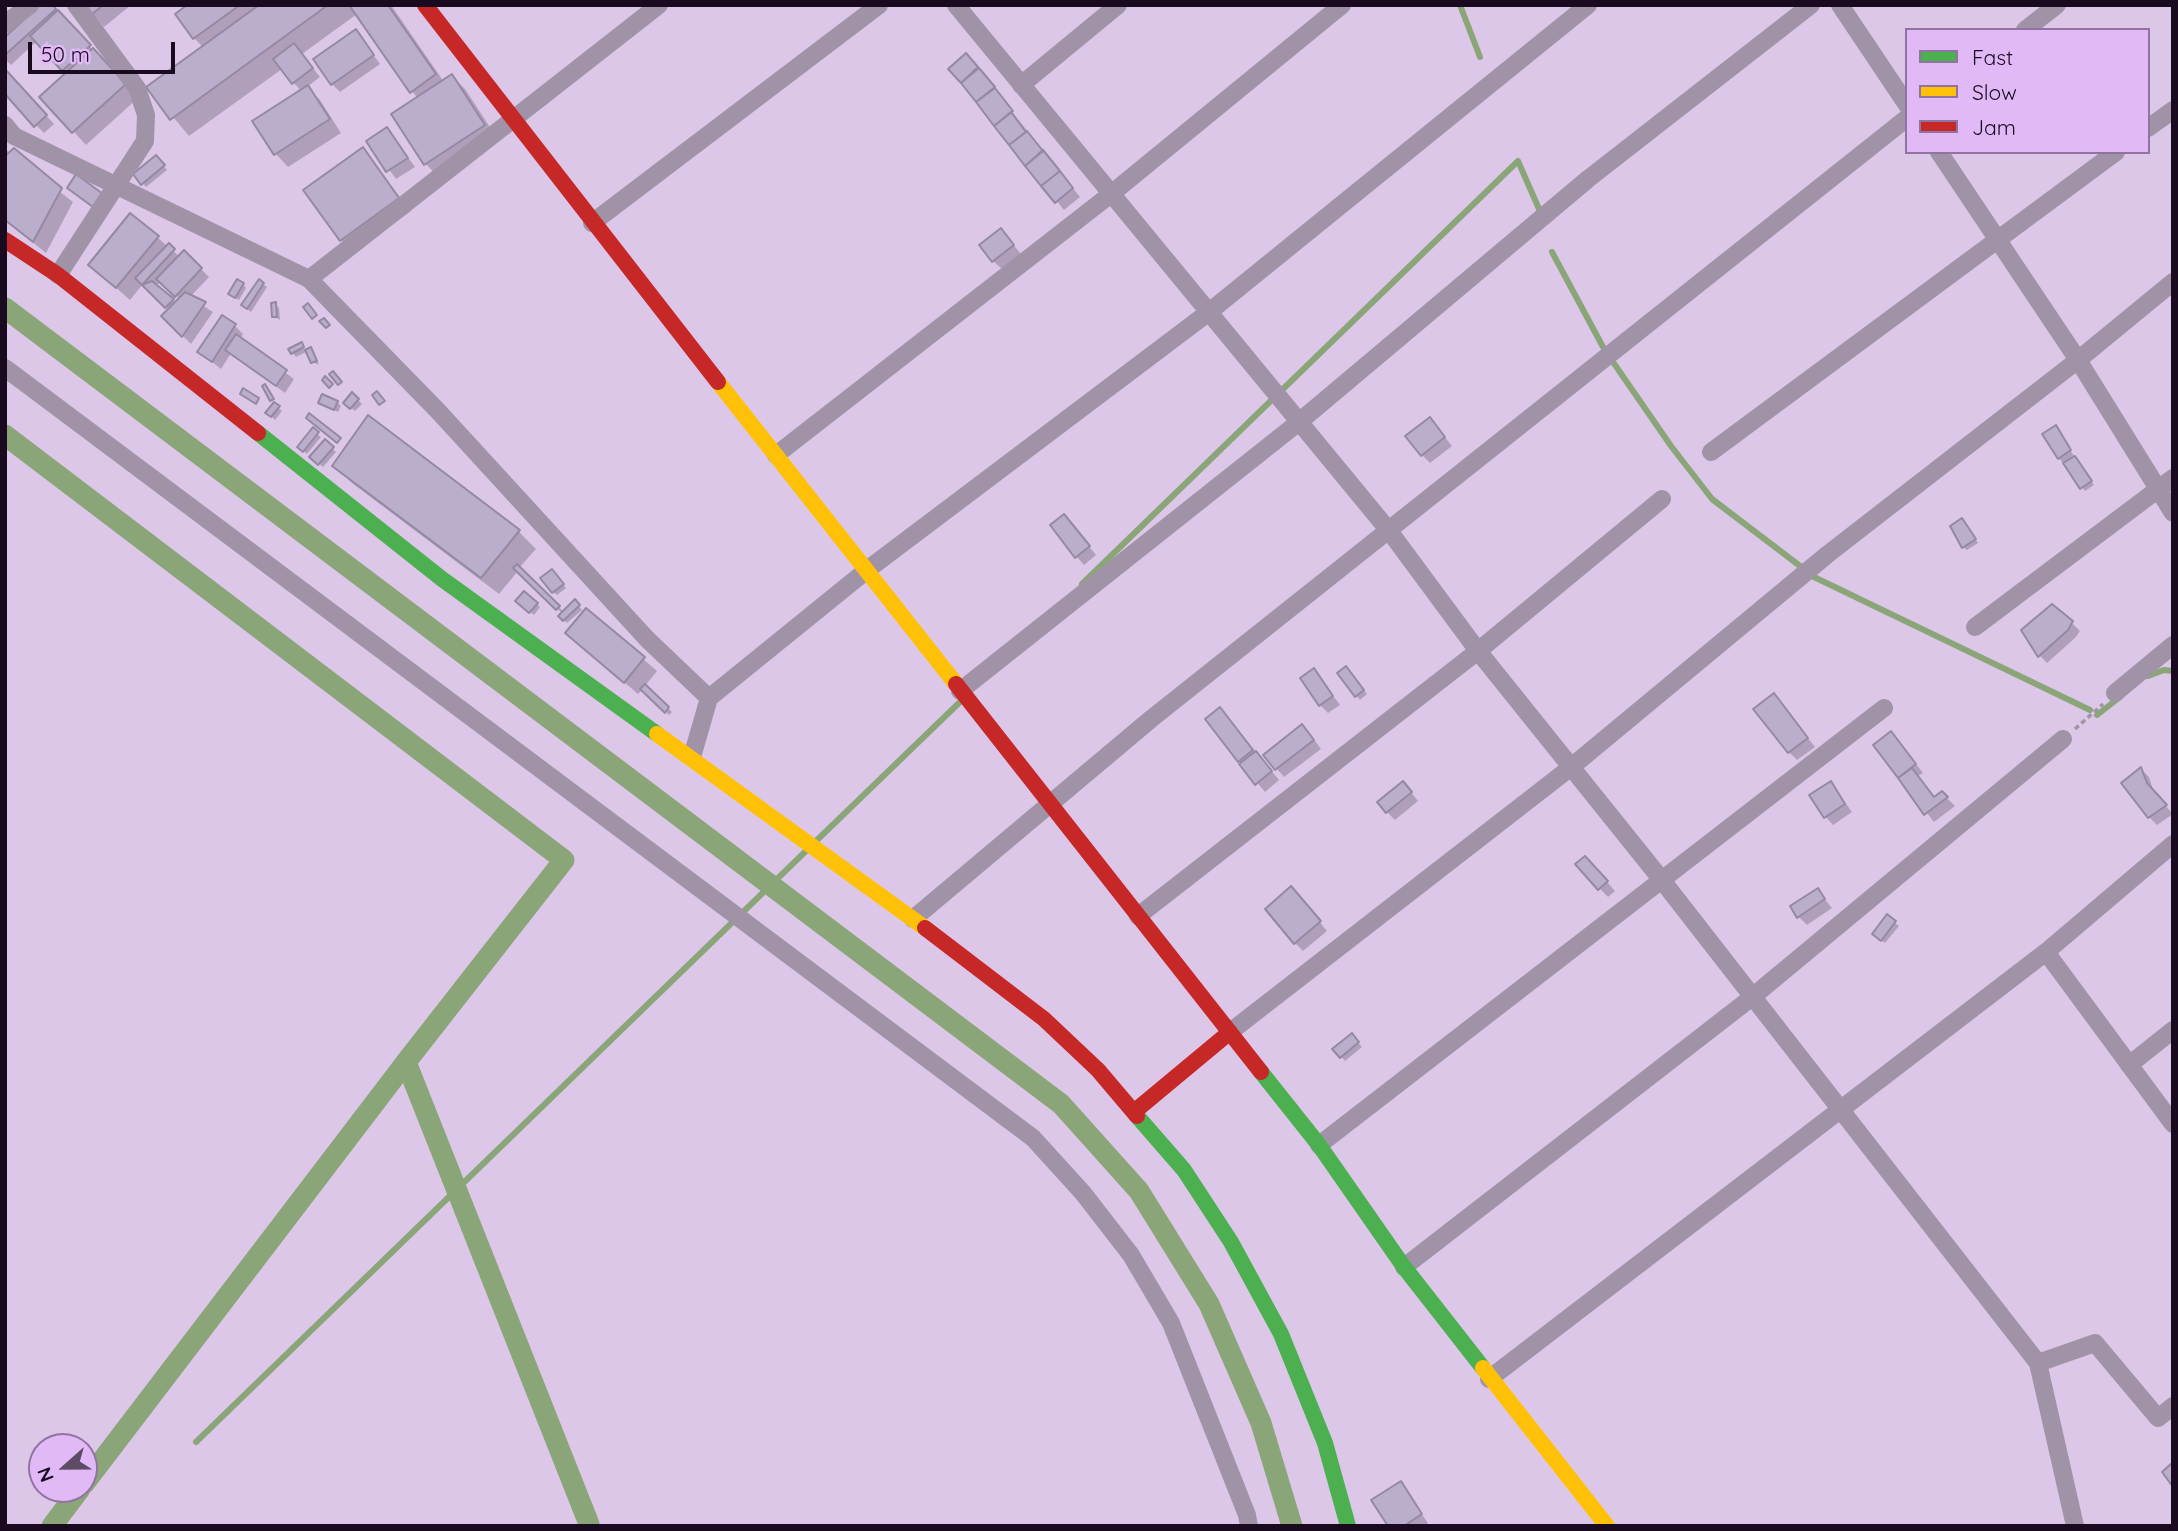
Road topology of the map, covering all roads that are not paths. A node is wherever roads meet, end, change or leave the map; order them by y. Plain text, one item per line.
1 (30, 5) edge
2 (76, 5) edge
3 (659, 5) edge
4 (879, 5) edge
5 (956, 5) edge
6 (1118, 5) edge
7 (1342, 5) edge
8 (1588, 5) edge
9 (1811, 5) edge
10 (1840, 5) edge
11 (2057, 5) edge
12 (434, 8) edge
13 (5, 24) edge
14 (2028, 28) edge
15 (1021, 85) junction
16 (1905, 102) edge
17 (2173, 110) edge
18 (1905, 120) edge
19 (512, 121) junction
20 (5, 125) edge
21 (2150, 127) edge
22 (1939, 154) edge
23 (2113, 154) edge
24 (117, 187) junction
25 (1111, 194) junction
26 (592, 223) junction
27 (1997, 239) junction
28 (5, 240) edge
29 (58, 275) junction
30 (309, 279) junction
31 (2173, 282) edge
32 (1209, 312) junction
33 (2078, 360) junction
34 (5, 368) edge
35 (1299, 422) junction
36 (1710, 452) dead end
37 (776, 455) junction
38 (2173, 478) edge
39 (2157, 491) junction
40 (1662, 499) dead end
41 (2173, 513) edge
42 (1390, 532) junction
43 (867, 570) junction
44 (1975, 627) dead end
45 (2173, 645) edge
46 (1478, 651) junction
47 (960, 691) junction
48 (2115, 693) road end
49 (709, 698) junction
50 (1884, 708) dead end
51 (2063, 739) road end
52 (692, 757) junction
53 (1570, 768) junction
54 (1049, 805) junction
55 (2173, 844) edge
56 (1661, 879) junction
57 (1138, 916) junction
58 (913, 919) junction
59 (2046, 952) junction
60 (1751, 998) junction
61 (2173, 1030) edge
62 (1230, 1032) junction
63 (2129, 1065) junction
64 (1841, 1110) junction
65 (1135, 1111) junction
66 (2173, 1124) edge
67 (1319, 1145) junction
68 (1404, 1267) junction
69 (2038, 1363) junction
70 (1489, 1379) junction
71 (2173, 1406) edge
72 (1249, 1526) edge
73 (1348, 1526) edge
74 (1607, 1526) edge
75 (2075, 1526) edge

1 - 13 street
2 - 24 street
3 - 19 street
4 - 26 street
5 - 15 street
6 - 15 street
7 - 25 street
8 - 32 street
9 - 35 street
10 - 16 street
11 - 14 street
12 - 19 street
15 - 25 street
17 - 21 street
18 - 42 street
19 - 26 street
19 - 30 street
20 - 24 street
22 - 27 street
23 - 27 street
24 - 29 street
24 - 30 street
25 - 32 street
25 - 37 street
26 - 37 street
27 - 33 street
27 - 36 street
28 - 29 street
29 - 52 street
30 - 49 street
31 - 33 street
32 - 35 street
32 - 43 street
33 - 39 street
33 - 53 street
34 - 72 street
35 - 42 street
35 - 47 street
37 - 43 street
38 - 39 street
39 - 41 street
39 - 44 street
40 - 46 street
42 - 46 street
42 - 54 street
43 - 47 street
43 - 49 street
45 - 48 street
46 - 53 street
46 - 57 street
47 - 54 street
49 - 52 street
50 - 56 street
51 - 60 street
52 - 58 street
53 - 56 street
53 - 62 street
54 - 57 street
54 - 58 street
55 - 59 street
56 - 60 street
56 - 67 street
57 - 62 street
58 - 65 street
59 - 63 street
59 - 64 street
60 - 64 street
60 - 68 street
61 - 63 street
62 - 65 street
62 - 67 street
63 - 66 street
64 - 69 street
64 - 70 street
65 - 73 street
67 - 68 street
68 - 70 street
69 - 71 street
69 - 75 street
70 - 74 street

